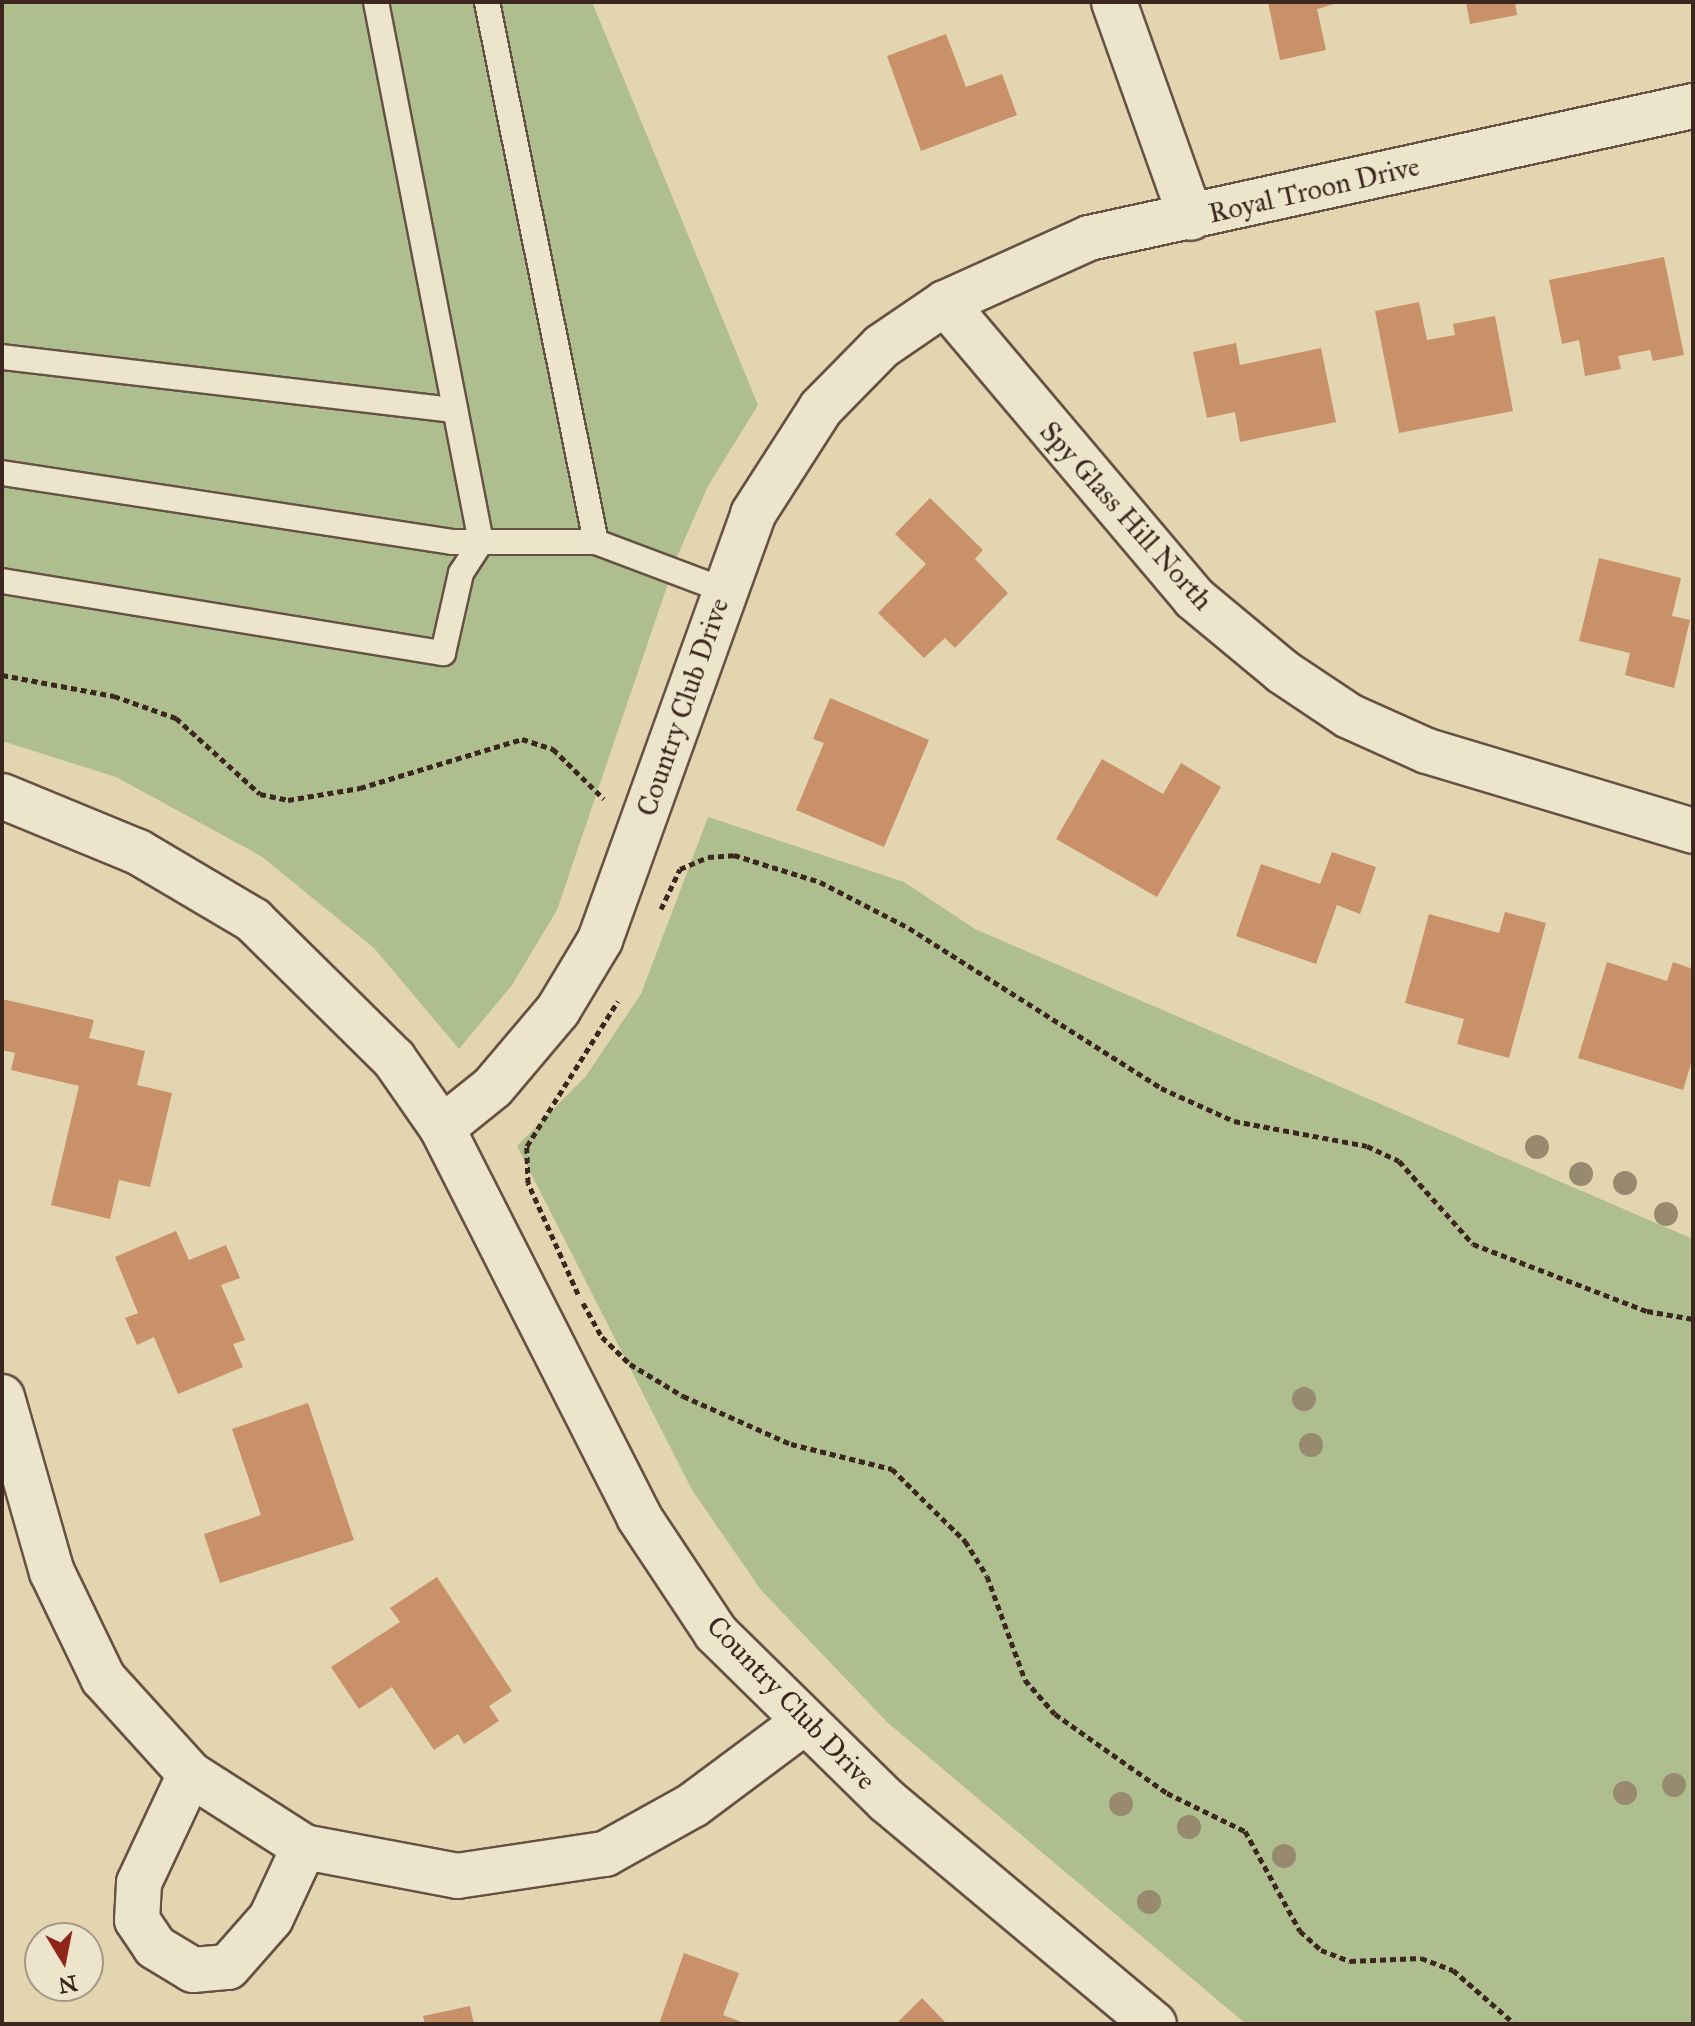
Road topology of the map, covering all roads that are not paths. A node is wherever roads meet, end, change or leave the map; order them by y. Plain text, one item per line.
1 (376, 2) edge
2 (487, 2) edge
3 (1114, 2) edge
4 (1693, 106) edge
5 (1191, 218) junction
6 (945, 303) junction
7 (2, 357) edge
8 (455, 410) junction
9 (2, 473) edge
10 (481, 542) junction
11 (596, 542) junction
12 (2, 581) edge
13 (724, 590) junction
14 (2, 796) edge
15 (1693, 831) edge
16 (442, 1128) junction
17 (2, 1397) edge
18 (803, 1723) junction
19 (190, 1774) junction
20 (304, 1847) junction
21 (1154, 2024) edge

1 - 8 lane
2 - 11 lane
3 - 5 street
4 - 5 street, Royal Troon Drive
5 - 6 street, Royal Troon Drive
6 - 13 street, Country Club Drive
6 - 15 street, Spy Glass Hill North
7 - 8 lane
8 - 10 lane
9 - 10 lane
10 - 11 lane
10 - 12 lane
11 - 13 lane
13 - 16 street, Country Club Drive
14 - 16 street, Country Club Drive
16 - 18 street, Country Club Drive
17 - 19 street
18 - 20 street
18 - 21 street, Country Club Drive
19 - 20 street
19 - 20 street

